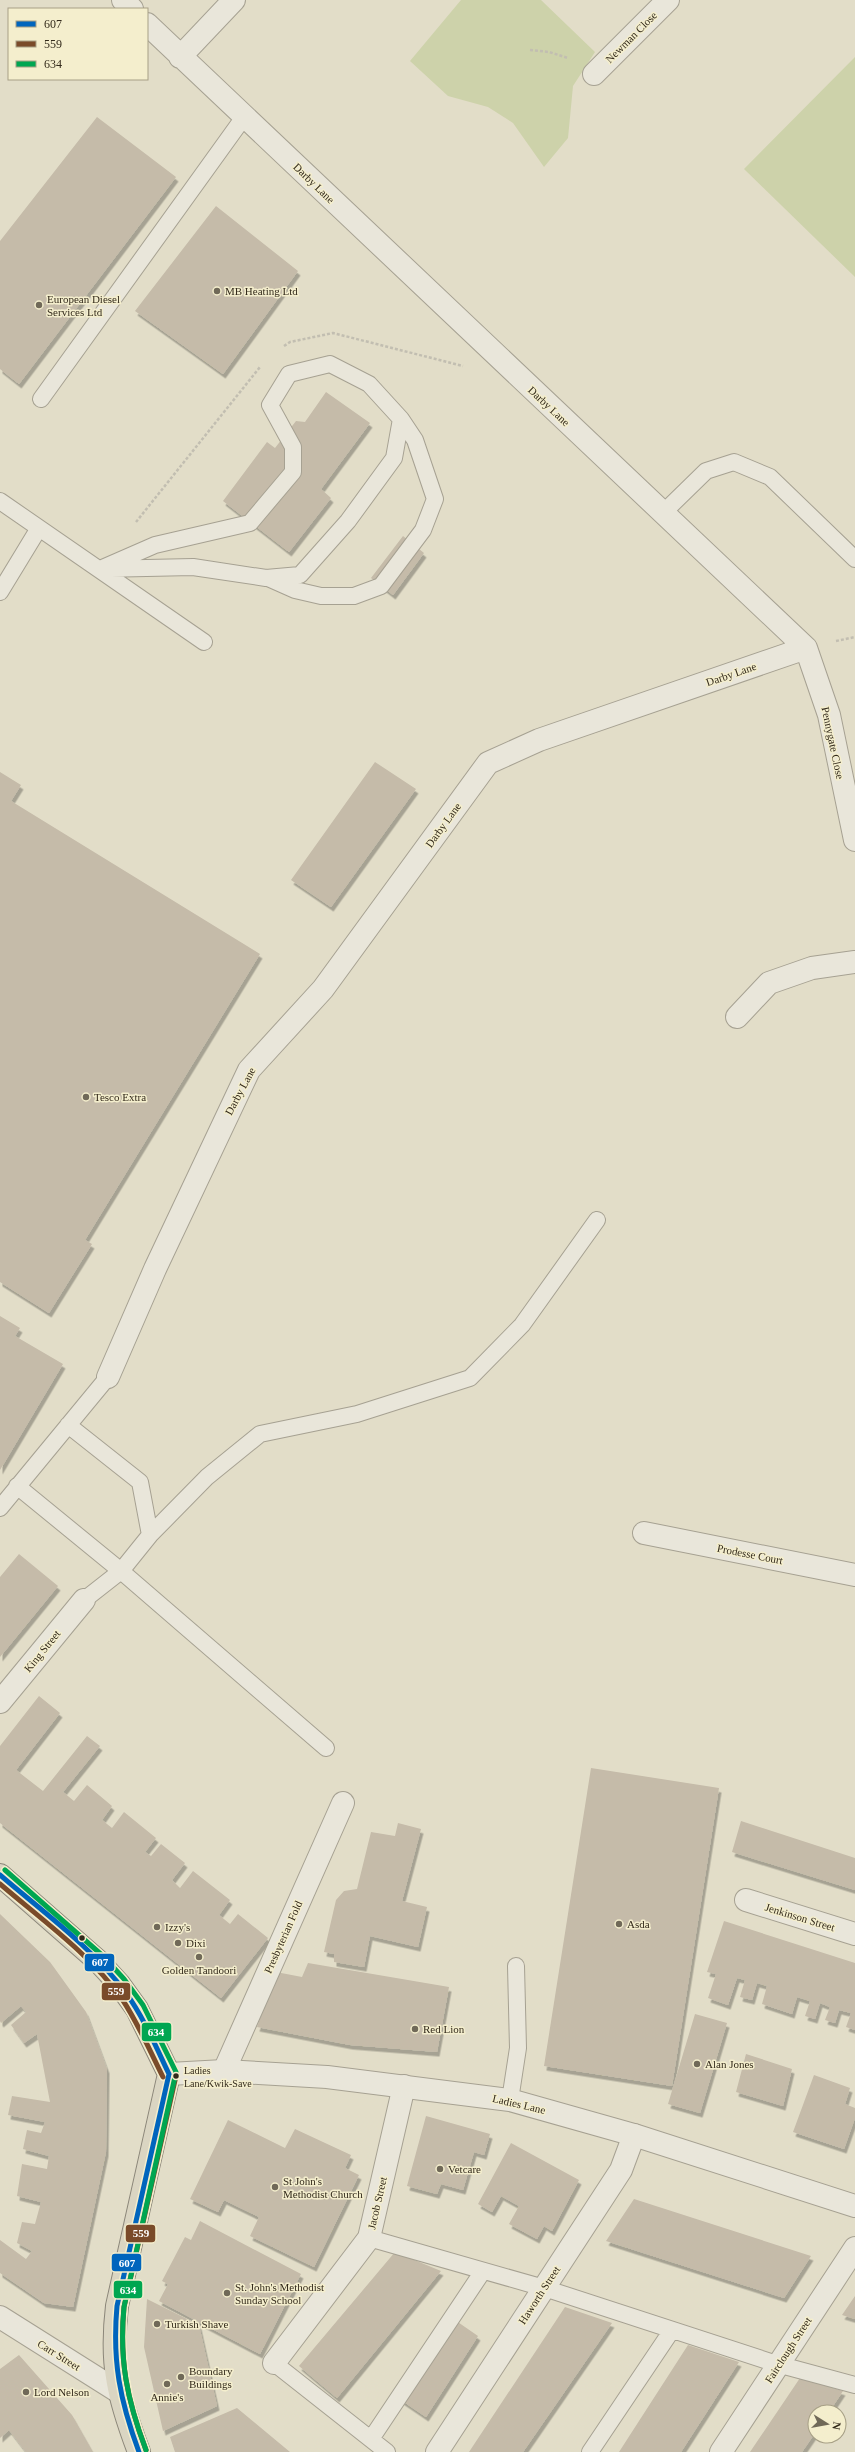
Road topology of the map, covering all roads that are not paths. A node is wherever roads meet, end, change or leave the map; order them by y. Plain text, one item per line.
1 (123, 0) edge
2 (234, 0) edge
3 (668, 0) edge
4 (131, 8) edge
5 (148, 25) edge
6 (180, 57) junction
7 (594, 74) road end
8 (244, 117) junction
9 (41, 399) dead end
10 (401, 420) junction
11 (0, 501) edge
12 (663, 513) junction
13 (39, 528) junction
14 (855, 559) edge
15 (100, 569) junction
16 (266, 578) junction
17 (0, 592) edge
18 (204, 642) dead end
19 (806, 648) junction
20 (855, 840) edge
21 (855, 962) edge
22 (737, 1017) dead end
23 (597, 1220) dead end
24 (108, 1377) joint
25 (68, 1425) junction
26 (17, 1486) junction
27 (0, 1508) edge
28 (644, 1533) dead end
29 (150, 1535) junction
30 (121, 1571) junction
31 (855, 1575) edge
32 (84, 1600) joint
33 (0, 1702) edge
34 (326, 1748) dead end
35 (343, 1803) dead end
36 (0, 1875) edge
37 (746, 1900) dead end
38 (855, 1934) edge
39 (516, 1966) dead end
40 (224, 2071) junction
41 (169, 2074) junction
42 (404, 2086) junction
43 (510, 2100) junction
44 (634, 2135) junction
45 (855, 2206) edge
46 (369, 2238) junction
47 (855, 2248) edge
48 (483, 2271) junction
49 (544, 2288) junction
50 (3, 2325) edge
51 (672, 2330) junction
52 (274, 2362) joint
53 (778, 2364) junction
54 (855, 2385) edge
55 (119, 2392) junction
56 (371, 2439) junction
57 (139, 2452) edge
58 (387, 2452) edge
59 (437, 2452) edge
60 (590, 2452) edge
61 (721, 2452) edge

1 - 4 street
2 - 6 street
3 - 7 street, Newman Close
5 - 6 street, Darby Lane
6 - 8 street, Darby Lane
8 - 9 lane
8 - 12 street, Darby Lane
10 - 15 lane
10 - 16 lane
10 - 16 lane
11 - 13 lane
12 - 14 lane
12 - 19 street, Darby Lane
13 - 15 lane
13 - 17 lane
15 - 16 lane
15 - 18 lane
19 - 20 street, Pennygate Close
19 - 24 street, Darby Lane
21 - 22 street
23 - 29 lane
24 - 25 lane
25 - 26 lane
25 - 29 lane
26 - 27 lane
26 - 30 lane
28 - 31 street, Prodesse Court
29 - 30 lane
30 - 32 lane
30 - 34 lane
32 - 33 street, King Street
35 - 40 street, Presbyterian Fold
36 - 41 highway
37 - 38 street, Jenkinson Street
39 - 43 lane
40 - 41 street, Ladies Lane
40 - 42 street, Ladies Lane
41 - 55 highway
42 - 43 street, Ladies Lane
42 - 46 street, Jacob Street
43 - 44 street, Ladies Lane
44 - 45 street, Ladies Lane
44 - 49 street, Haworth Street
46 - 48 lane
46 - 52 street, Jacob Street
47 - 53 street, Fairclough Street
48 - 49 lane
48 - 56 lane
49 - 51 lane
49 - 59 street, Haworth Street
50 - 55 street, Carr Street
51 - 53 lane
51 - 60 lane
52 - 56 lane
53 - 54 lane
53 - 61 street, Fairclough Street
55 - 57 highway
56 - 58 lane

